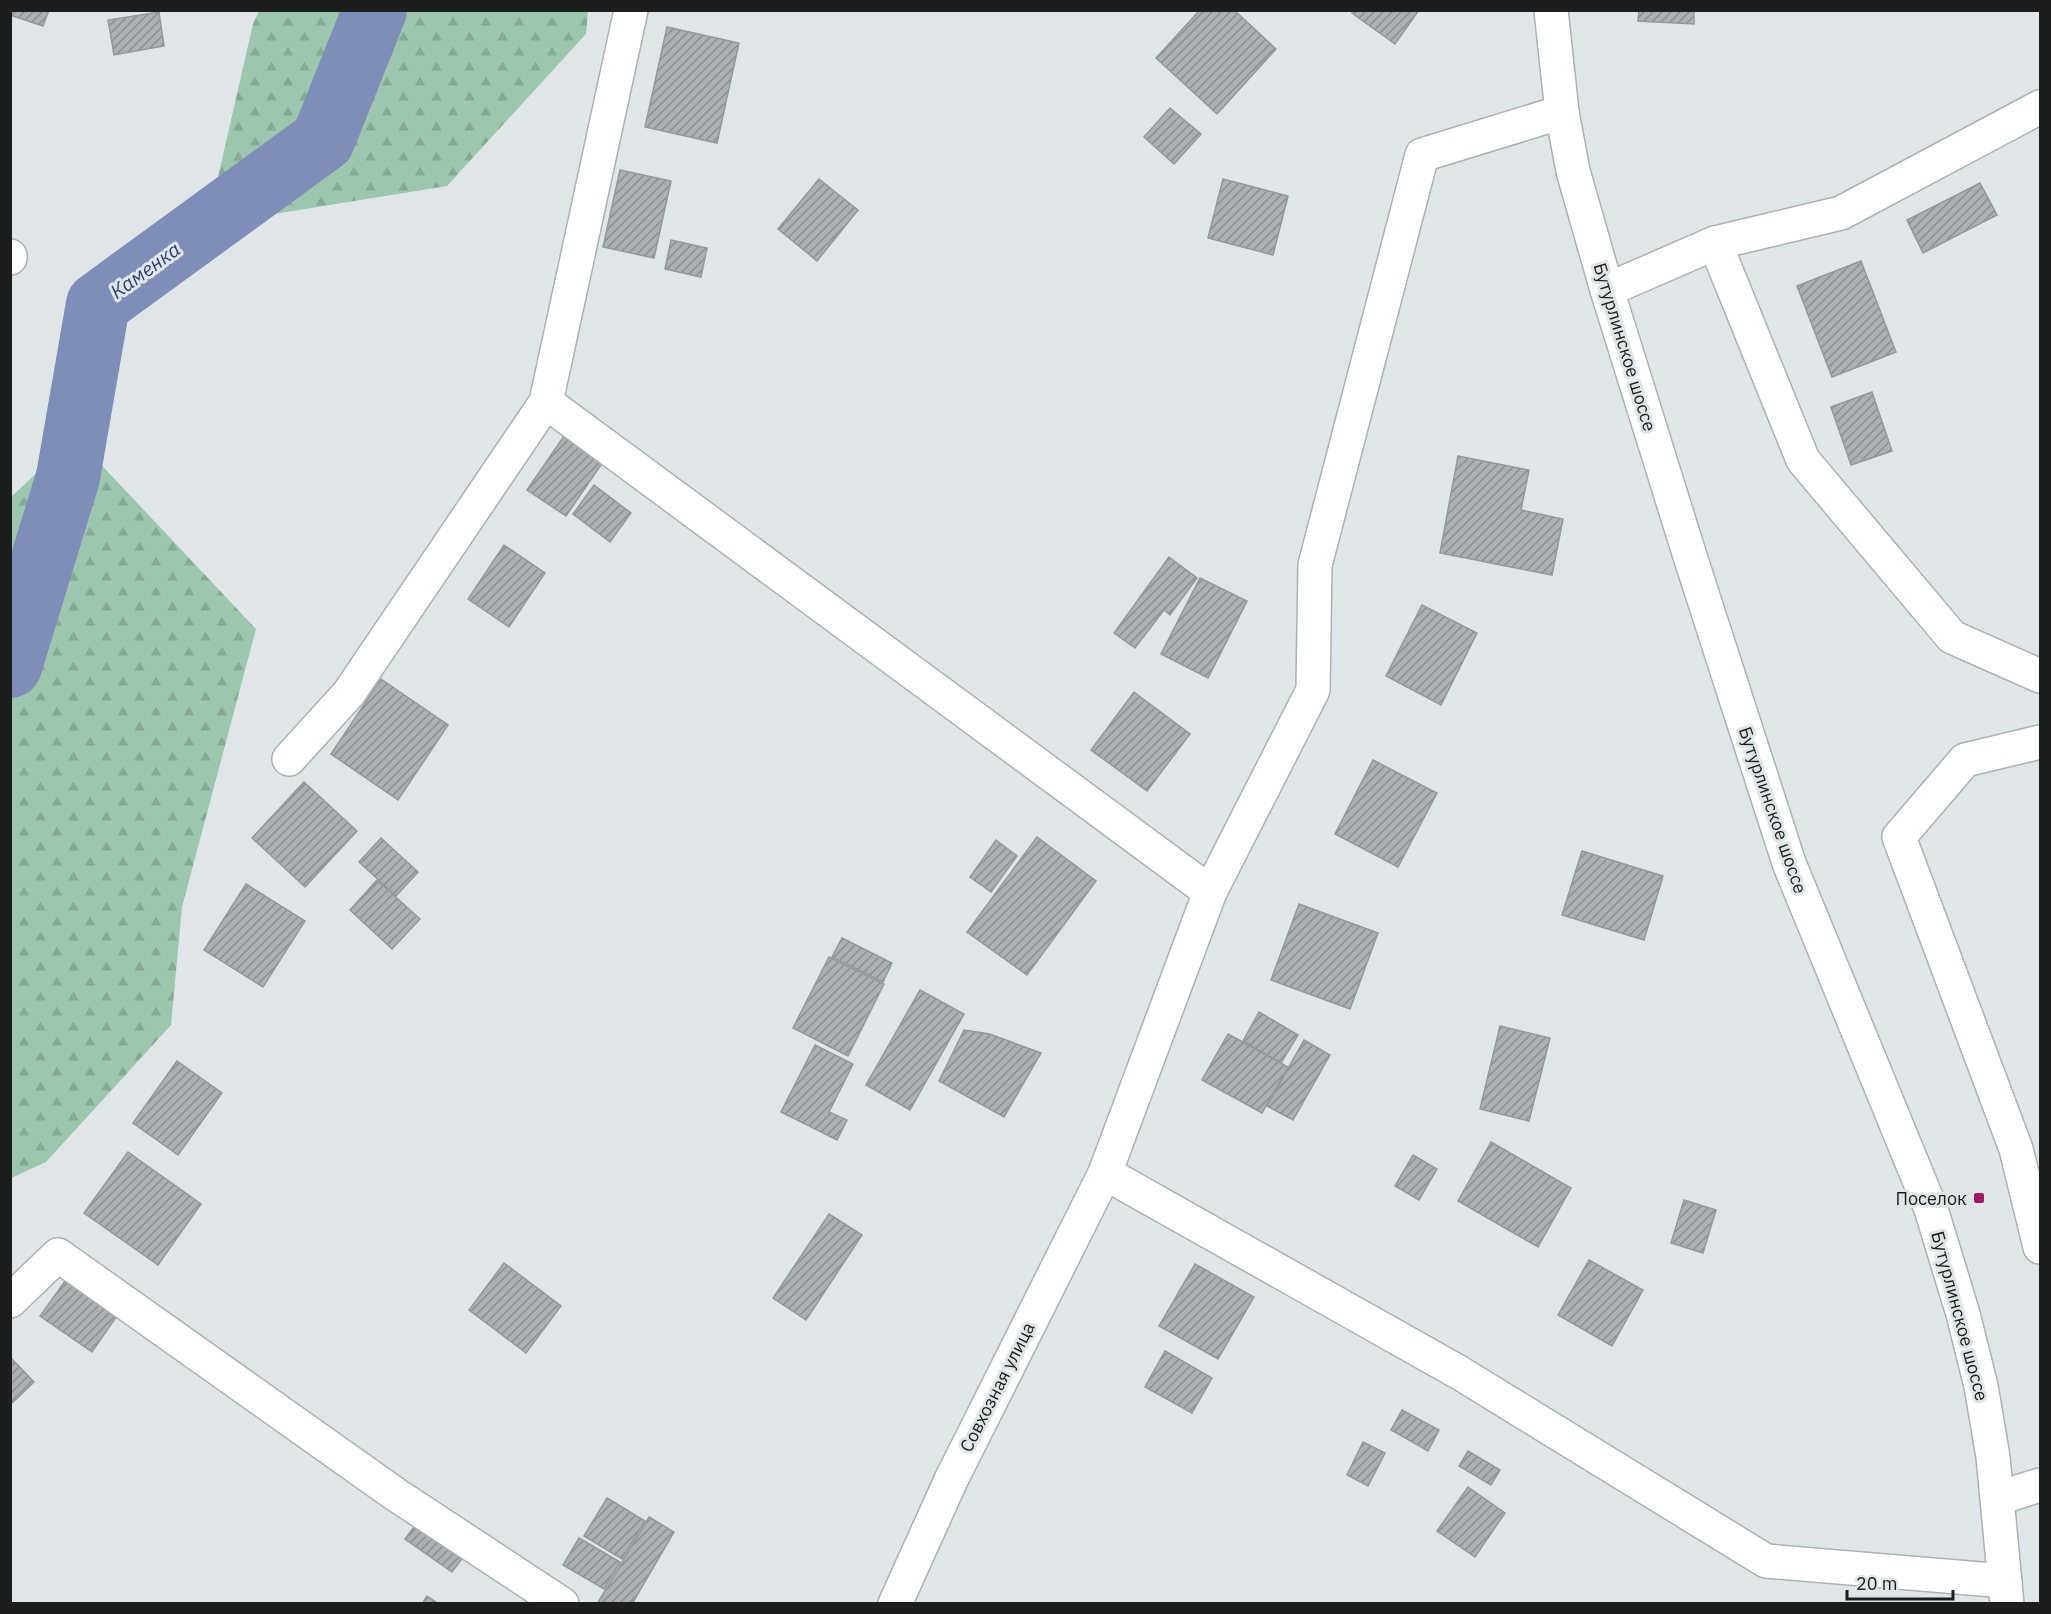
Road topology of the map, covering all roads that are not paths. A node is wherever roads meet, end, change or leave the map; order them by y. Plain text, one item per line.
1 (631, 10) edge
2 (1551, 10) edge
3 (2040, 107) edge
4 (1562, 112) junction
5 (1715, 243) junction
6 (1607, 290) junction
7 (546, 402) junction
8 (2040, 676) edge
9 (2040, 742) edge
10 (289, 759) dead end
11 (1210, 892) junction
12 (1104, 1173) junction
13 (2040, 1247) edge
14 (10, 1300) edge
15 (2040, 1485) edge
16 (1998, 1498) junction
17 (2006, 1592) edge
18 (559, 1603) edge
19 (895, 1604) edge

1 - 7 street
2 - 4 street, Бутурлинское шоссе
3 - 5 street
4 - 6 street, Бутурлинское шоссе
4 - 11 street, Совхозная улица
5 - 6 street
5 - 8 street
6 - 16 street, Бутурлинское шоссе
7 - 10 street
7 - 11 street
9 - 13 street
11 - 12 street, Совхозная улица
12 - 17 street
12 - 19 street, Совхозная улица
14 - 18 street
15 - 16 street
16 - 17 street, Бутурлинское шоссе

